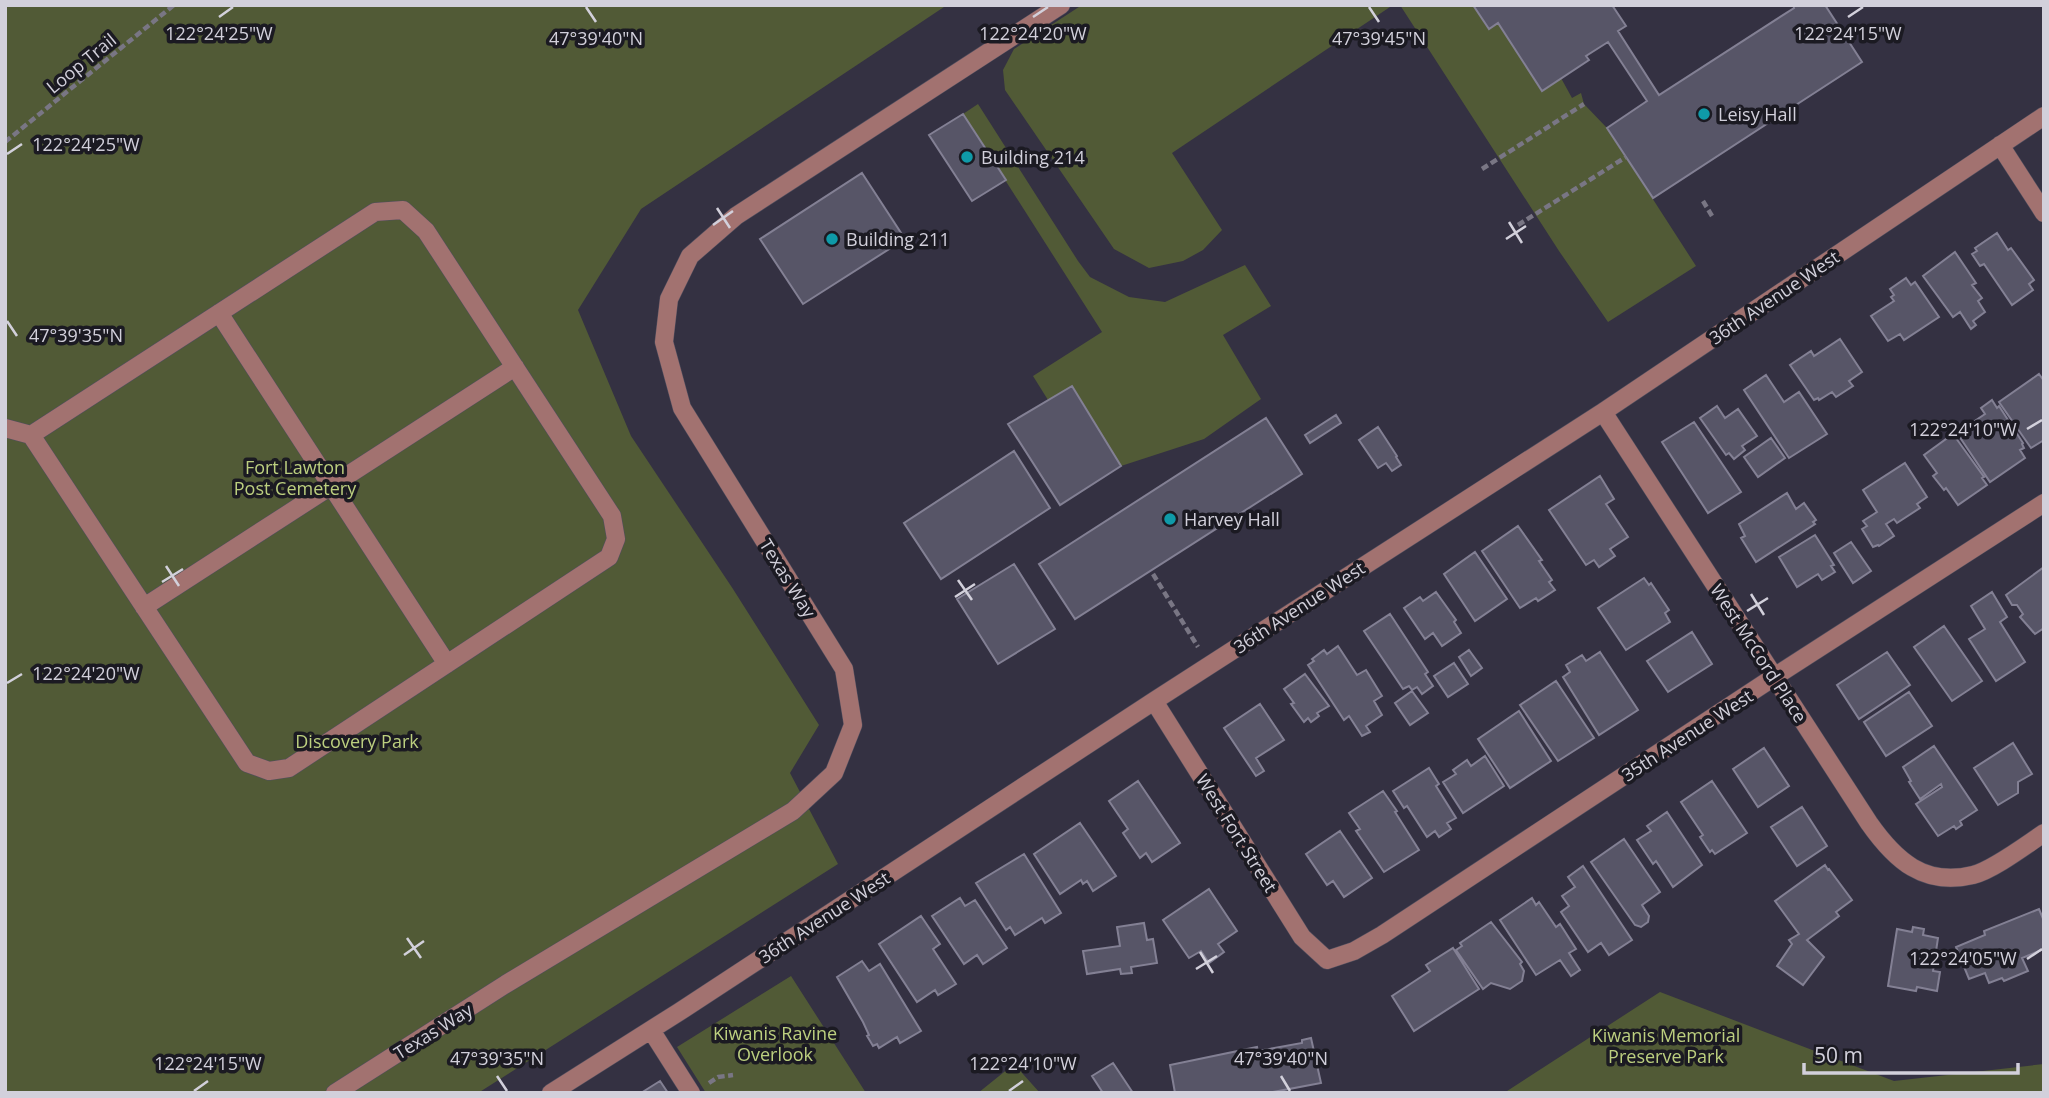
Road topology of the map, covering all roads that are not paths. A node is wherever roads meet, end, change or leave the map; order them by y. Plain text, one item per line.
1 (1061, 5) edge
2 (2044, 116) edge
3 (2000, 145) junction
4 (2044, 213) edge
5 (219, 313) junction
6 (514, 367) junction
7 (1603, 412) junction
8 (5, 428) edge
9 (31, 435) junction
10 (331, 486) junction
11 (2044, 503) edge
12 (144, 607) junction
13 (447, 664) junction
14 (1774, 677) junction
15 (1154, 701) junction
16 (2044, 833) edge
17 (1327, 960) joint
18 (651, 1030) junction
19 (335, 1093) edge
20 (551, 1093) edge
21 (691, 1093) edge

1 - 19 street, Texas Way
2 - 3 street, 36th Avenue West
3 - 4 street
3 - 7 street, 36th Avenue West
5 - 6 street
5 - 9 street
5 - 10 street
6 - 10 street
6 - 13 street
7 - 14 street, West McCord Place
7 - 15 street, 36th Avenue West
8 - 9 street
9 - 12 street
10 - 12 street
10 - 13 street
11 - 14 street, 35th Avenue West
12 - 13 street
14 - 16 street, West McCord Place
14 - 17 street, 35th Avenue West
15 - 17 street, West Fort Street
15 - 18 street, 36th Avenue West
18 - 20 street, 36th Avenue West
18 - 21 street

